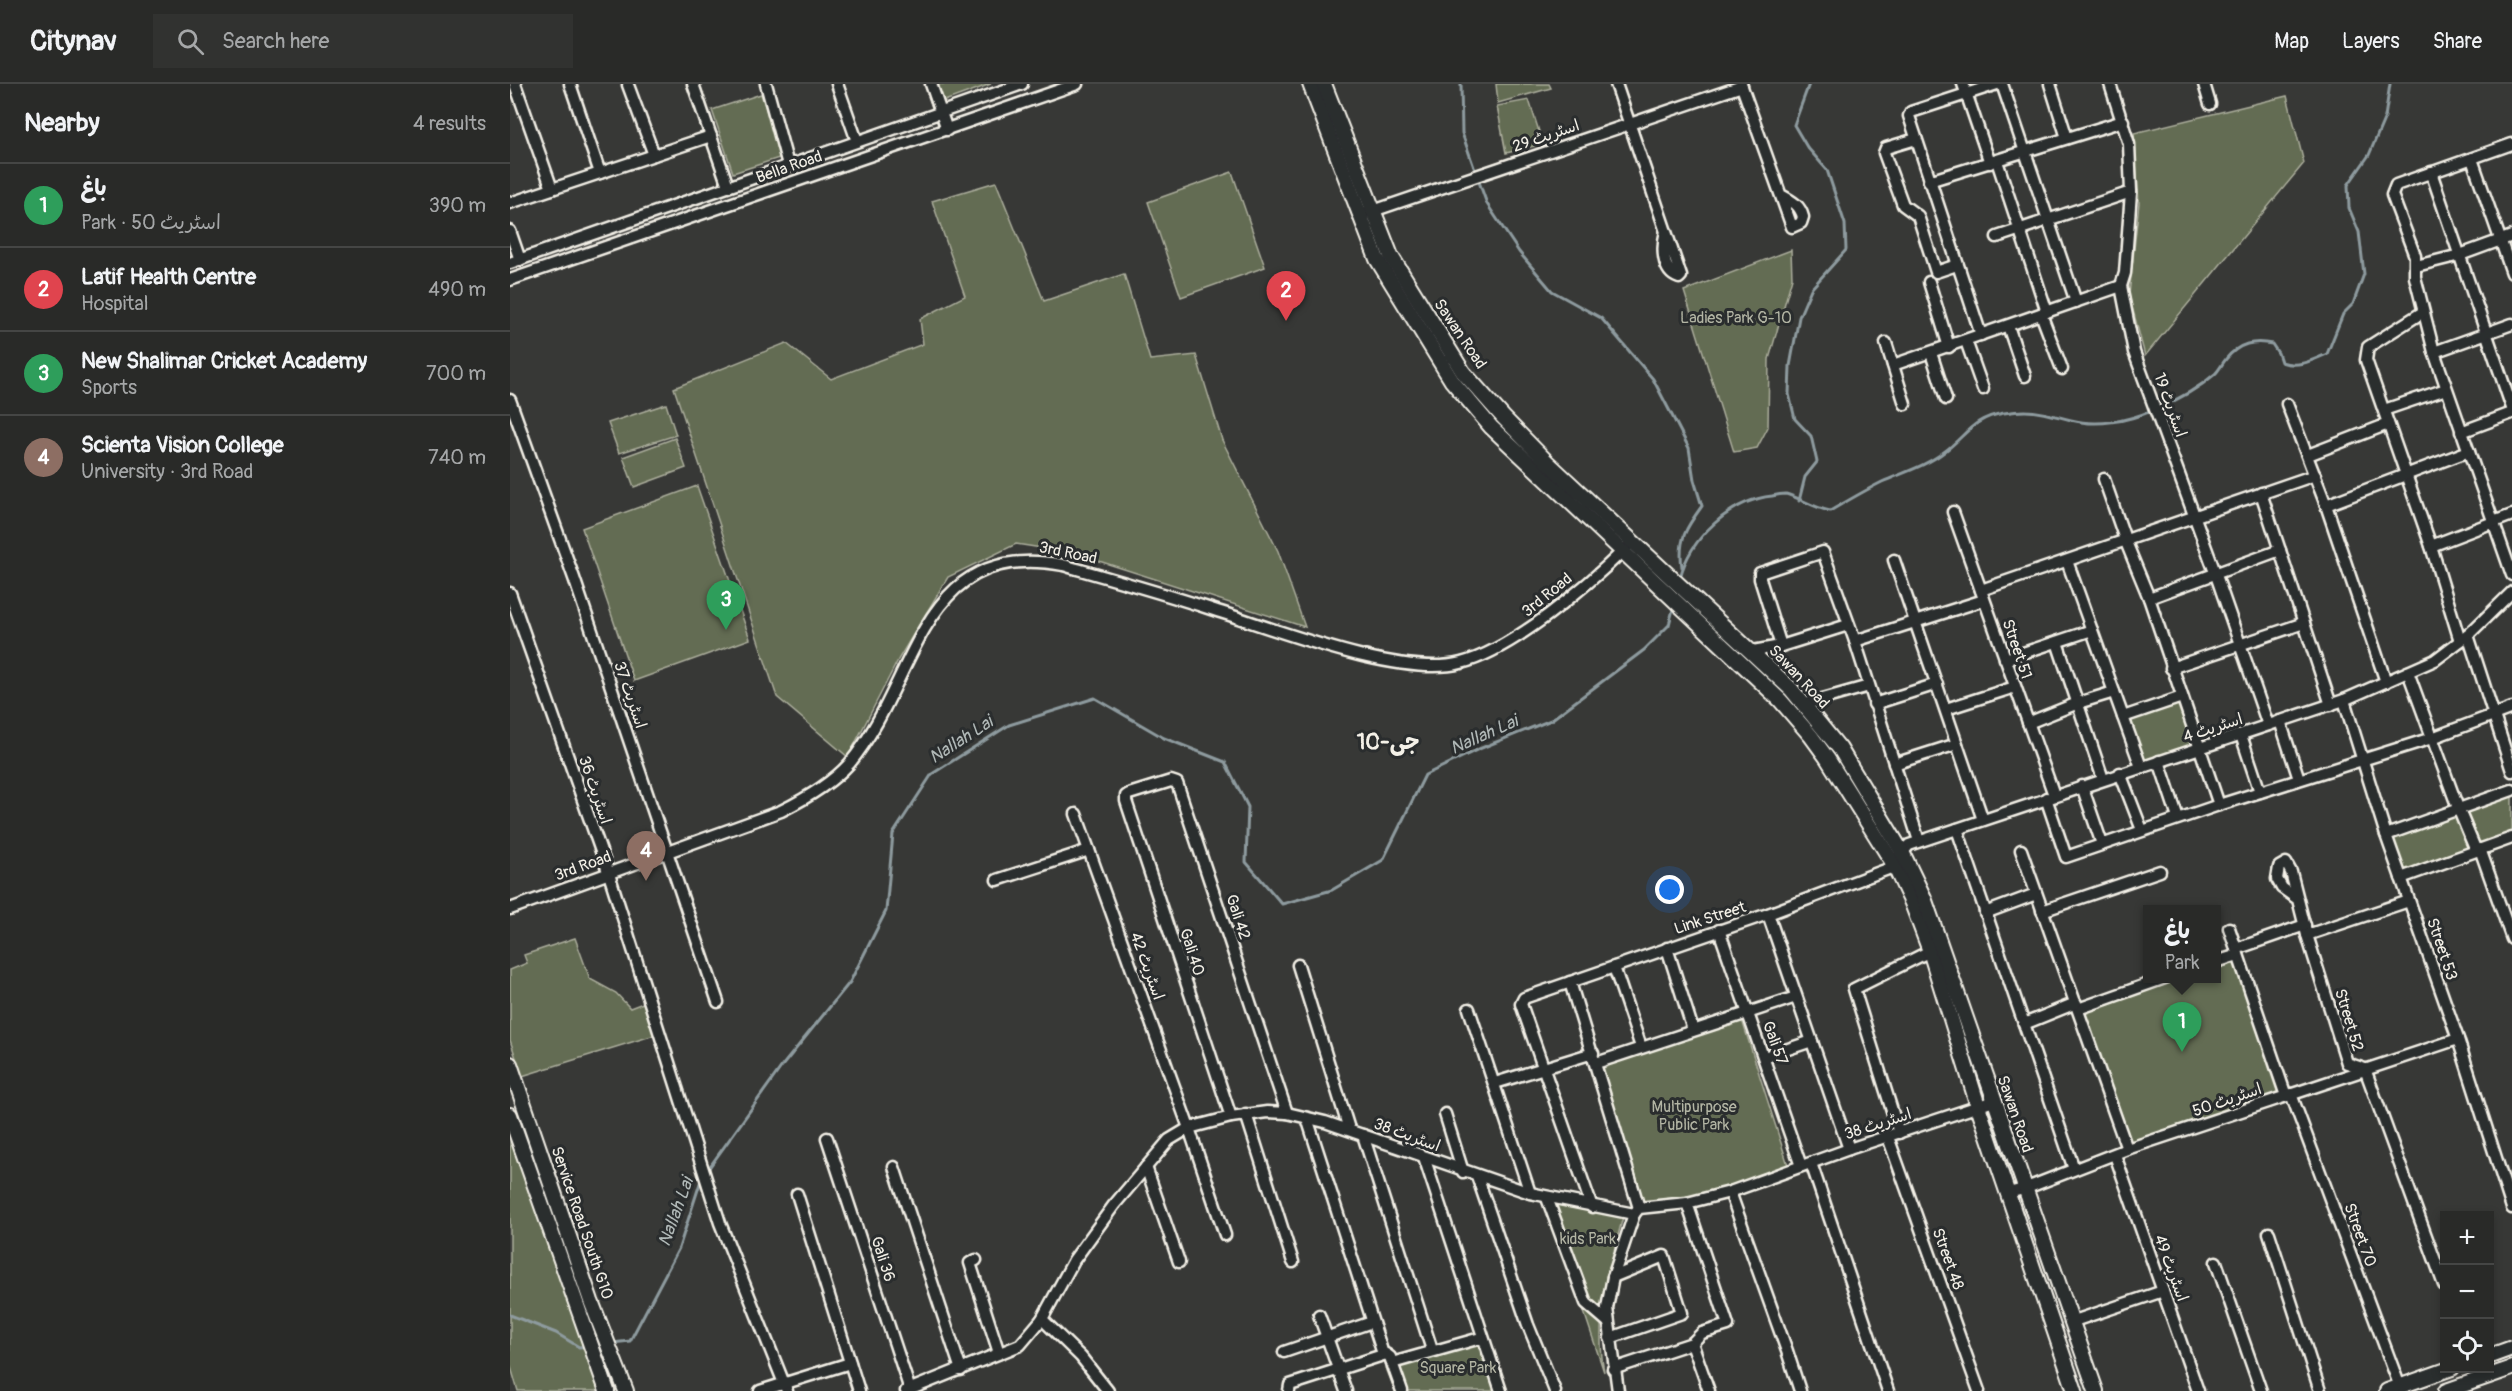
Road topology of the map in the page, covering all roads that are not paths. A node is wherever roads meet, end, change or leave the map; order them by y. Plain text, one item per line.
1 (515, 84) edge
2 (570, 84) edge
3 (693, 84) edge
4 (766, 84) edge
5 (837, 84) edge
6 (931, 84) edge
7 (1022, 84) edge
8 (1077, 84) edge
9 (1310, 84) edge
10 (1324, 84) edge
11 (1616, 84) edge
12 (1997, 84) edge
13 (2002, 84) edge
14 (2050, 84) edge
15 (2110, 84) edge
16 (2204, 84) edge
17 (628, 85) edge
18 (1742, 85) edge
19 (1965, 89) edge
20 (2210, 104) dead end
21 (941, 112) junction
22 (2123, 121) junction
23 (1629, 124) junction
24 (946, 130) junction
25 (711, 136) junction
26 (2067, 138) junction
27 (1916, 139) junction
28 (857, 141) junction
29 (2512, 144) edge
30 (2024, 152) junction
31 (654, 155) junction
32 (804, 159) junction
33 (2472, 159) junction
34 (1994, 162) junction
35 (788, 165) junction
36 (2431, 172) junction
37 (600, 173) junction
38 (809, 176) junction
39 (1929, 182) junction
40 (728, 186) junction
41 (552, 189) junction
42 (2131, 192) junction
43 (1781, 195) dead end
44 (685, 202) junction
45 (510, 203) edge
46 (1938, 208) junction
47 (1366, 214) junction
48 (1918, 216) junction
49 (690, 217) junction
50 (2046, 220) junction
51 (2019, 230) junction
52 (510, 231) edge
53 (1666, 231) dead end
54 (2512, 236) edge
55 (1997, 237) dead end
56 (2501, 240) junction
57 (2460, 255) junction
58 (515, 261) edge
59 (1957, 265) junction
60 (2416, 266) junction
61 (2512, 273) edge
62 (510, 280) edge
63 (1929, 282) dead end
64 (2121, 286) junction
65 (2076, 302) junction
66 (2422, 312) junction
67 (2044, 313) junction
68 (2512, 324) edge
69 (2008, 326) junction
70 (2486, 333) junction
71 (1981, 335) junction
72 (1966, 341) junction
73 (1886, 343) dead end
74 (1949, 347) junction
75 (2434, 352) junction
76 (1931, 353) junction
77 (1893, 365) junction
78 (2062, 369) dead end
79 (2025, 376) dead end
80 (1983, 389) dead end
81 (2446, 389) junction
82 (1946, 399) dead end
83 (510, 400) edge
84 (1905, 404) dead end
85 (2287, 404) dead end
86 (2384, 410) junction
87 (2512, 410) edge
88 (2388, 424) junction
89 (2462, 432) junction
90 (2469, 451) junction
91 (2308, 455) junction
92 (2406, 474) junction
93 (2315, 475) junction
94 (2104, 479) dead end
95 (2261, 493) junction
96 (2326, 505) junction
97 (1953, 512) dead end
98 (2512, 515) edge
99 (2195, 518) junction
100 (2493, 522) junction
101 (2126, 542) junction
102 (1628, 545) junction
103 (2431, 546) junction
104 (2280, 550) junction
105 (1894, 560) dead end
106 (2067, 561) junction
107 (2216, 575) junction
108 (2512, 575) edge
109 (2512, 592) edge
110 (510, 593) edge
111 (1983, 595) junction
112 (2149, 598) junction
113 (1916, 621) junction
114 (2304, 623) junction
115 (1848, 625) junction
116 (2092, 630) junction
117 (2464, 638) junction
118 (1855, 641) junction
119 (2057, 642) junction
120 (2240, 644) junction
121 (1781, 646) junction
122 (1753, 651) junction
123 (2005, 659) junction
124 (2171, 668) junction
125 (2408, 672) junction
126 (2386, 682) junction
127 (1937, 684) junction
128 (1869, 686) junction
129 (2015, 687) junction
130 (2114, 692) junction
131 (2182, 697) junction
132 (2344, 700) junction
133 (2078, 703) junction
134 (1804, 704) junction
135 (1874, 704) junction
136 (2331, 705) junction
137 (2512, 708) edge
138 (1946, 710) junction
139 (2494, 714) junction
140 (2123, 717) junction
141 (2280, 721) junction
142 (2028, 723) junction
143 (2268, 725) junction
144 (2241, 735) junction
145 (2432, 738) junction
146 (1957, 744) junction
147 (2199, 749) junction
148 (2362, 759) junction
149 (2159, 761) junction
150 (1894, 764) junction
151 (2141, 767) junction
152 (2512, 771) edge
153 (2120, 773) junction
154 (2103, 779) junction
155 (2299, 779) junction
156 (2082, 786) junction
157 (2512, 790) edge
158 (2260, 792) junction
159 (1126, 796) joint
160 (2050, 797) junction
161 (2219, 805) junction
162 (2458, 808) junction
163 (1076, 814) dead end
164 (2178, 818) junction
165 (1983, 820) junction
166 (1957, 829) junction
167 (2142, 831) junction
168 (2386, 835) junction
169 (2512, 838) edge
170 (1919, 842) junction
171 (2102, 844) junction
172 (1089, 850) junction
173 (2021, 850) dead end
174 (2478, 850) junction
175 (667, 851) junction
176 (1898, 858) junction
177 (2160, 872) dead end
178 (609, 874) junction
179 (2401, 878) junction
180 (997, 880) dead end
181 (2036, 894) junction
182 (2296, 898) dead end
183 (2409, 901) junction
184 (510, 909) edge
185 (2042, 911) junction
186 (1985, 913) junction
187 (1768, 914) junction
188 (2229, 928) dead end
189 (1719, 930) junction
190 (2306, 930) junction
191 (2512, 939) edge
192 (1667, 948) junction
193 (1930, 951) junction
194 (2237, 952) junction
195 (2221, 960) edge
196 (1298, 965) dead end
197 (1614, 968) junction
198 (1570, 982) junction
199 (2149, 983) edge
200 (1796, 997) junction
201 (718, 1002) dead end
202 (2077, 1006) junction
203 (1469, 1009) dead end
204 (1748, 1014) junction
205 (2024, 1024) junction
206 (1693, 1030) junction
207 (2458, 1039) junction
208 (1812, 1041) junction
209 (1641, 1047) junction
210 (1764, 1057) junction
211 (1595, 1058) junction
212 (510, 1064) edge
213 (1543, 1068) junction
214 (2365, 1069) junction
215 (1495, 1083) junction
216 (2289, 1095) junction
217 (1994, 1101) junction
218 (1978, 1106) junction
219 (1287, 1113) junction
220 (1246, 1114) junction
221 (1445, 1114) dead end
222 (1231, 1117) junction
223 (1307, 1118) junction
224 (512, 1122) edge
225 (531, 1124) junction
226 (1189, 1128) junction
227 (1348, 1130) junction
228 (1363, 1135) junction
229 (1893, 1135) junction
230 (827, 1138) dead end
231 (1849, 1149) junction
232 (2127, 1149) junction
233 (2115, 1155) junction
234 (1424, 1156) junction
235 (1806, 1164) junction
236 (894, 1167) dead end
237 (1146, 1167) junction
238 (2074, 1169) junction
239 (1463, 1172) junction
240 (1477, 1176) junction
241 (2024, 1189) junction
242 (1730, 1192) junction
243 (2008, 1193) junction
244 (797, 1194) dead end
245 (1530, 1194) junction
246 (1547, 1198) junction
247 (1687, 1203) junction
248 (1592, 1207) junction
249 (2512, 1208) edge
250 (1636, 1211) junction
251 (2269, 1233) dead end
252 (1225, 1234) dead end
253 (976, 1260) dead end
254 (1179, 1262) dead end
255 (1293, 1262) dead end
256 (2216, 1262) dead end
257 (2440, 1272) edge
258 (1613, 1277) junction
259 (2163, 1291) junction
260 (1319, 1315) dead end
261 (1042, 1319) junction
262 (1372, 1322) junction
263 (2071, 1322) junction
264 (1608, 1323) junction
265 (1327, 1337) junction
266 (1610, 1338) junction
267 (1483, 1339) junction
268 (1692, 1343) junction
269 (2512, 1348) edge
270 (1432, 1350) junction
271 (1284, 1352) dead end
272 (999, 1353) junction
273 (2494, 1355) edge
274 (1388, 1357) junction
275 (850, 1363) junction
276 (1338, 1368) junction
277 (2512, 1368) edge
278 (1613, 1369) junction
279 (962, 1370) junction
280 (2440, 1372) edge
281 (785, 1387) edge
282 (625, 1389) edge
283 (1289, 1389) edge
284 (2393, 1389) edge
285 (908, 1390) edge
286 (1106, 1390) edge
287 (607, 1391) edge
288 (760, 1391) edge
289 (859, 1391) edge
290 (1346, 1391) edge
291 (1402, 1391) edge
292 (1501, 1391) edge
293 (1555, 1391) edge
294 (1617, 1391) edge
295 (1709, 1391) edge
296 (1800, 1391) edge
297 (1888, 1391) edge
298 (1979, 1391) edge
299 (2075, 1391) edge
300 (2096, 1391) edge
301 (2198, 1391) edge
302 (2260, 1391) edge
303 (2320, 1391) edge
304 (2446, 1391) edge

1 - 41 street
2 - 37 street
3 - 25 street
4 - 35 street
5 - 28 street
6 - 21 street
7 - 21 street, Bella Road
8 - 24 street, Bella Road
9 - 47 main road, Sawan Road
10 - 47 main road, Sawan Road
11 - 23 street
12 - 19 street
13 - 30 street
14 - 26 street
15 - 22 street, اسٹریٹ 19
16 - 20 street
17 - 31 street
18 - 23 street, اسٹریٹ 29
18 - 43 street
19 - 27 street
19 - 34 street
21 - 24 street
21 - 28 street, Bella Road
22 - 26 street
22 - 42 street, اسٹریٹ 19
23 - 47 street, اسٹریٹ 29
23 - 53 street
24 - 38 street, Bella Road
25 - 31 street
25 - 40 street
26 - 30 street
27 - 39 street
27 - 48 street
28 - 32 street, Bella Road
29 - 33 street
30 - 34 street
30 - 50 street
31 - 37 street
32 - 35 street, Bella Road
32 - 38 street
33 - 36 street
33 - 56 street
34 - 39 street
34 - 51 street
35 - 40 street, Bella Road
36 - 57 street
36 - 60 street
37 - 41 street
38 - 49 street, Bella Road
39 - 46 street
40 - 44 street, Bella Road
41 - 45 street
42 - 50 street
42 - 64 street, اسٹریٹ 19
44 - 49 street
44 - 58 street, Bella Road
46 - 48 street
46 - 59 street
47 - 102 main road, Sawan Road
48 - 59 street
49 - 62 street, Bella Road
50 - 51 street
50 - 65 street
51 - 55 street
51 - 67 street
52 - 58 street
54 - 56 street
56 - 57 street
56 - 61 street
57 - 60 street
57 - 70 street
59 - 71 street
60 - 66 street
63 - 74 street
64 - 65 street
64 - 99 street, اسٹریٹ 19
65 - 67 street
66 - 75 street
66 - 86 street
67 - 69 street
67 - 78 street
68 - 70 street
69 - 71 street
69 - 79 street
70 - 75 street
70 - 87 street
71 - 72 street
72 - 74 street
72 - 80 street
73 - 77 street
74 - 76 street
75 - 81 street
76 - 77 street
76 - 82 street
77 - 84 street
81 - 86 street
81 - 89 street
83 - 175 street, اسٹریٹ 37
85 - 91 street
86 - 88 street
87 - 89 street
88 - 91 street
88 - 92 street
89 - 90 street
90 - 92 street
90 - 100 street
91 - 93 street
92 - 96 street
92 - 103 street
93 - 95 street
93 - 96 street
94 - 101 street
95 - 99 street
95 - 104 street
96 - 126 street
97 - 111 street, Street 51
98 - 100 street
99 - 101 street
99 - 107 street, اسٹریٹ 19
100 - 103 street
100 - 108 street
101 - 106 street
101 - 112 street
102 - 122 main road, Sawan Road
102 - 175 street, 3rd Road
102 - 176 main road, Sawan Road
103 - 117 street
104 - 107 street
104 - 114 street
105 - 113 street
106 - 111 street
106 - 116 street
107 - 112 street
107 - 120 street, اسٹریٹ 19
109 - 117 street, اسٹریٹ 4
110 - 178 street, اسٹریٹ 36
111 - 113 street
111 - 123 street, Street 51
112 - 124 street
113 - 118 street
113 - 127 street
114 - 120 street
114 - 136 street
115 - 118 street
115 - 121 street
115 - 121 street
116 - 119 street
116 - 130 street
117 - 125 street, اسٹریٹ 4
117 - 139 street
118 - 128 street
119 - 123 street
119 - 133 street
120 - 124 street
120 - 143 street, اسٹریٹ 19
121 - 122 street
122 - 134 main road, Sawan Road
123 - 129 street, Street 51
124 - 131 street
125 - 126 street, اسٹریٹ 4
125 - 145 street
126 - 132 street, اسٹریٹ 4
127 - 135 street
127 - 138 street
128 - 134 street
128 - 135 street
129 - 138 street
129 - 142 street, Street 51
130 - 133 street
130 - 140 street
131 - 140 street
131 - 147 street
132 - 136 street, اسٹریٹ 4
132 - 148 street, Street 53
133 - 142 street
133 - 154 street
134 - 176 main road, Sawan Road
135 - 150 street
136 - 141 street, اسٹریٹ 4
137 - 139 street
138 - 146 street
139 - 145 street
139 - 152 street
140 - 151 street
141 - 143 street, اسٹریٹ 4
141 - 155 street
142 - 160 street, Street 51
143 - 144 street, اسٹریٹ 4
144 - 147 street, اسٹریٹ 4
144 - 158 street
145 - 148 street
145 - 162 street
146 - 150 street
146 - 165 street
147 - 149 street, اسٹریٹ 4
147 - 161 street
148 - 155 street
148 - 168 street, Street 53
149 - 151 street, اسٹریٹ 4
149 - 164 street
150 - 170 street
151 - 153 street, اسٹریٹ 4
153 - 154 street, اسٹریٹ 4
153 - 167 street
154 - 156 street, اسٹریٹ 4
155 - 158 street
156 - 160 street, اسٹریٹ 4
156 - 171 street
157 - 162 street
158 - 161 street
159 - 219 street, Gali 42
159 - 222 street, Gali 40
160 - 165 street, اسٹریٹ 4
160 - 171 street, Street 51
161 - 164 street
162 - 168 street
162 - 174 street
163 - 172 street, اسٹریٹ 42
164 - 167 street
165 - 166 street, اسٹریٹ 4
166 - 170 street, اسٹریٹ 4
166 - 186 street
167 - 171 street
168 - 179 street, Street 53
169 - 174 street
170 - 176 street, اسٹریٹ 4
172 - 180 street
172 - 226 street, اسٹریٹ 42
173 - 181 street
174 - 179 street
174 - 191 street
175 - 178 street, 3rd Road
175 - 201 street, اسٹریٹ 37
176 - 187 street, Link Street
176 - 193 main road, Sawan Road
176 - 217 main road, Sawan Road
177 - 185 street
178 - 184 street, 3rd Road
178 - 281 street, اسٹریٹ 36
179 - 183 street, Street 53
181 - 185 street
181 - 186 street
182 - 190 street, Street 52
183 - 190 street
183 - 207 street, Street 53
185 - 202 street
186 - 205 street
187 - 189 street, Link Street
187 - 200 street
188 - 194 street, Street 70
189 - 192 street, Link Street
189 - 204 street, Gali 57
190 - 194 street
190 - 214 street, Street 52
192 - 197 street, Link Street
192 - 206 street
193 - 218 main road, Sawan Road
193 - 229 street, Street 48
194 - 195 street
194 - 216 street, Street 70
196 - 227 street
197 - 198 street, Link Street
197 - 209 street
198 - 211 street
198 - 213 street, Link Street
199 - 202 street
200 - 204 street
200 - 208 street
202 - 205 street
202 - 232 street
203 - 215 street
204 - 206 street
204 - 210 street, Gali 57
205 - 238 street
206 - 209 street
207 - 214 street, اسٹریٹ 50
207 - 249 street, Street 53
208 - 210 street
208 - 231 street
209 - 211 street
210 - 235 street, Gali 57
211 - 213 street
211 - 250 street
212 - 225 main road, Service Road South G10
213 - 215 street
213 - 248 street
214 - 216 street, اسٹریٹ 50
214 - 257 street, Street 52
215 - 245 street
216 - 232 street, اسٹریٹ 50
216 - 284 street, Street 70
217 - 218 street, اسٹریٹ 38
217 - 241 main road, Sawan Road
218 - 229 street, اسٹریٹ 38
218 - 243 main road, Sawan Road
219 - 220 street, اسٹریٹ 38
219 - 223 street, اسٹریٹ 38
220 - 222 street, اسٹریٹ 38
220 - 255 street
221 - 239 street
222 - 226 street, اسٹریٹ 38
223 - 227 street, اسٹریٹ 38
223 - 262 street
224 - 225 main road
224 - 287 main road, Service Road South G10
225 - 282 main road, Service Road South G10
226 - 237 street, اسٹریٹ 38
226 - 252 street, اسٹریٹ 42
227 - 228 street, اسٹریٹ 38
228 - 234 street, اسٹریٹ 38
228 - 270 street
229 - 231 street, اسٹریٹ 38
229 - 298 street, Street 48
230 - 285 street, Gali 36
231 - 235 street, اسٹریٹ 38
232 - 233 street, اسٹریٹ 50
233 - 238 street, اسٹریٹ 50
233 - 259 street, اسٹریٹ 49
234 - 239 street, اسٹریٹ 38
234 - 267 street
235 - 242 street, اسٹریٹ 38
235 - 297 street, Gali 57
236 - 279 street
237 - 254 street
237 - 261 street, اسٹریٹ 38
238 - 241 street, اسٹریٹ 50
239 - 240 street, اسٹریٹ 38
240 - 245 street, اسٹریٹ 38
240 - 293 street
241 - 243 street, اسٹریٹ 50
241 - 263 main road, Sawan Road
242 - 247 street, اسٹریٹ 38
242 - 296 street
243 - 299 main road, Sawan Road
244 - 275 street
245 - 246 street, اسٹریٹ 38
246 - 248 street, اسٹریٹ 38
246 - 264 street
247 - 250 street, اسٹریٹ 38
247 - 268 street
248 - 250 street, اسٹریٹ 38
250 - 258 street
251 - 303 street
253 - 272 street
256 - 302 street
258 - 264 street
258 - 266 street
259 - 263 street
259 - 301 street, اسٹریٹ 49
260 - 265 street
261 - 272 street, اسٹریٹ 38
261 - 286 street
262 - 265 street
262 - 274 street
263 - 300 main road, Sawan Road
264 - 266 street
265 - 271 street
265 - 276 street
266 - 278 street
267 - 270 street
267 - 292 street
268 - 278 street
268 - 295 street
269 - 273 main road
270 - 274 street
272 - 279 street, اسٹریٹ 38
274 - 276 street
274 - 291 street
275 - 281 street
275 - 289 street
276 - 283 street
276 - 290 street
277 - 304 main road
278 - 294 street
279 - 285 street, اسٹریٹ 38
280 - 284 main road
281 - 288 street

